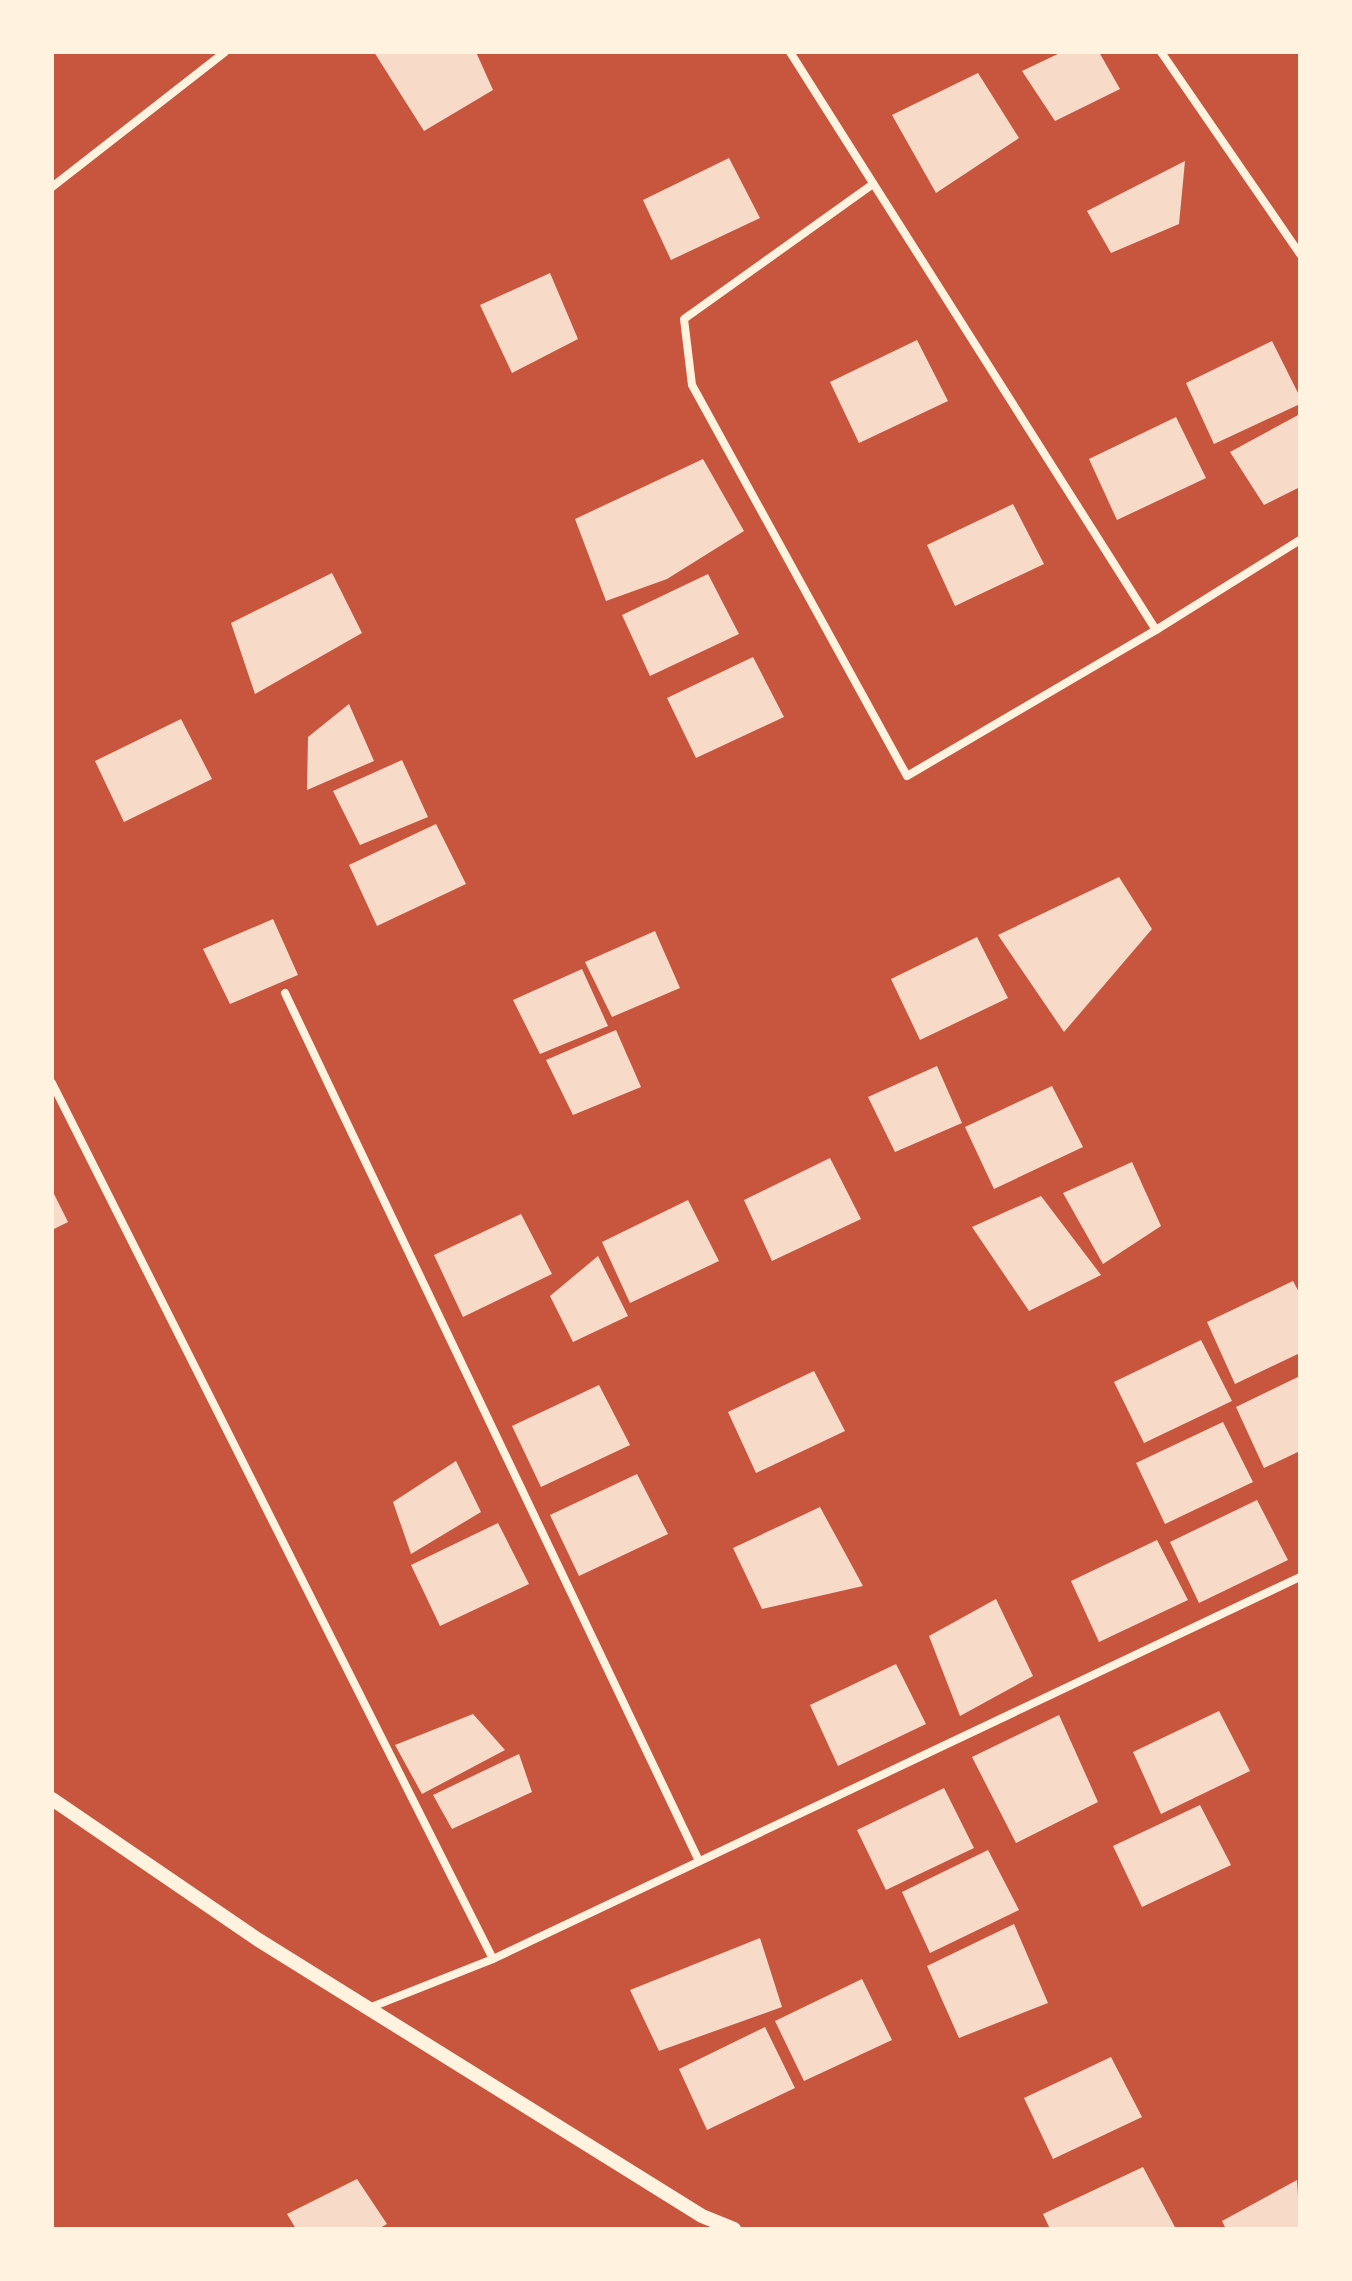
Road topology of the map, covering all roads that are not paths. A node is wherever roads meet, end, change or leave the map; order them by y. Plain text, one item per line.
1 (225, 52) edge
2 (790, 52) edge
3 (1161, 52) edge
4 (873, 184) junction
5 (52, 187) edge
6 (1300, 254) edge
7 (1300, 540) edge
8 (1156, 630) junction
9 (285, 993) dead end
10 (52, 1083) edge
11 (1300, 1577) edge
12 (52, 1799) edge
13 (699, 1861) junction
14 (493, 1959) junction
15 (368, 2009) junction
16 (734, 2229) edge

1 - 5 street
2 - 4 street
3 - 6 street
4 - 8 street
4 - 8 street
7 - 8 street
9 - 13 street
10 - 14 street
11 - 13 street
12 - 15 street
13 - 14 street
14 - 15 street
15 - 16 street

